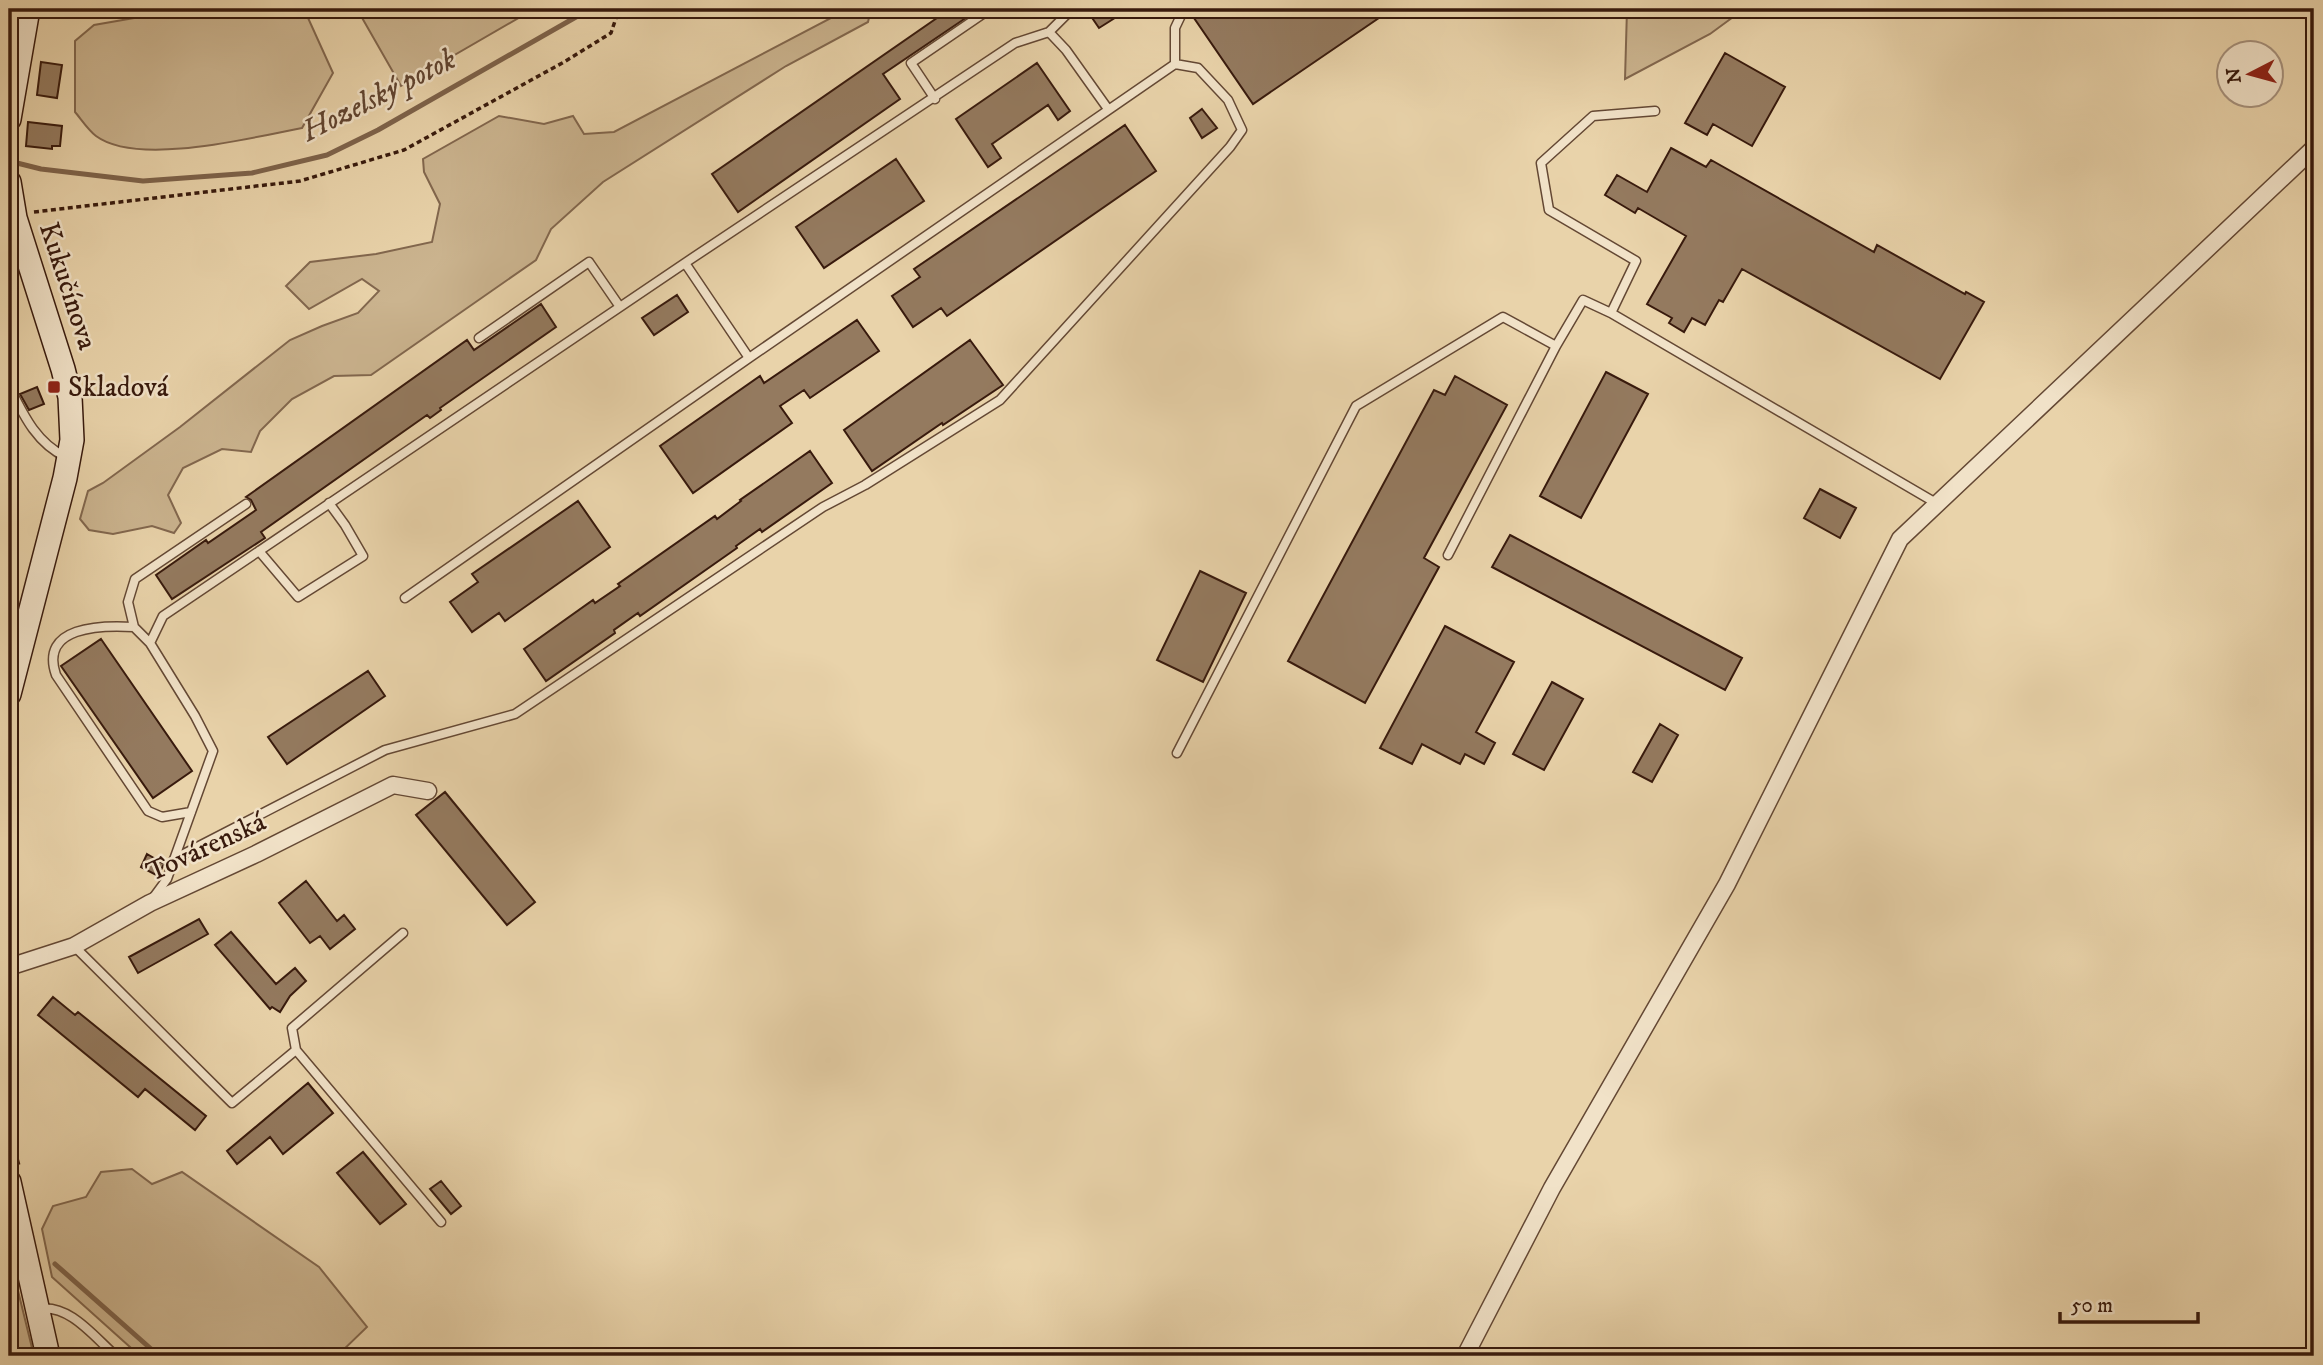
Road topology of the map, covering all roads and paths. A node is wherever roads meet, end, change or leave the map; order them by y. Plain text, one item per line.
1 (28, 9) edge
2 (616, 9) edge
3 (990, 9) edge
4 (1072, 9) edge
5 (1184, 9) edge
6 (2308, 9) edge
7 (2314, 14) edge
8 (1049, 32) junction
9 (1175, 64) junction
10 (935, 99) junction
11 (1108, 109) junction
12 (1655, 111) dead end
13 (9, 119) edge
14 (2314, 148) edge
15 (9, 182) edge
16 (15, 218) junction
17 (685, 262) junction
18 (620, 306) junction
19 (1611, 313) junction
20 (479, 338) dead end
21 (1556, 345) junction
22 (749, 358) junction
23 (9, 386) edge
24 (69, 458) junction
25 (329, 503) junction
26 (1936, 503) junction
27 (246, 504) dead end
28 (9, 535) edge
29 (9, 543) edge
30 (259, 551) junction
31 (1448, 555) dead end
32 (405, 598) dead end
33 (29, 619) junction
34 (134, 627) junction
35 (9, 632) edge
36 (150, 643) junction
37 (9, 694) edge
38 (1177, 753) dead end
39 (428, 791) dead end
40 (191, 812) junction
41 (174, 859) junction
42 (150, 903) junction
43 (403, 933) dead end
44 (74, 946) junction
45 (9, 967) edge
46 (296, 1050) junction
47 (11, 1193) edge
48 (442, 1222) dead end
49 (38, 1309) junction
50 (48, 1356) edge
51 (116, 1356) edge
52 (1465, 1356) edge

1 - 13 street
2 - 16 path
3 - 10 lane
4 - 8 lane
5 - 9 lane
6 - 7 lane
8 - 10 lane
8 - 11 lane
9 - 11 lane
9 - 41 lane
10 - 17 lane
11 - 22 lane
12 - 19 lane
14 - 26 street
15 - 16 street, Kukučínova
16 - 24 street, Kukučínova
17 - 18 lane
17 - 22 lane
18 - 20 lane
18 - 25 lane
19 - 21 lane
19 - 26 lane
21 - 31 lane
21 - 38 lane
22 - 32 lane
23 - 24 lane
24 - 33 street, Kukučínova
25 - 30 lane
25 - 30 lane
26 - 52 street
27 - 34 lane
28 - 29 path
30 - 36 lane
33 - 35 street
33 - 37 street, Kukučínova
34 - 36 lane
34 - 40 lane
36 - 40 lane
39 - 42 street, Továrenská
40 - 41 lane
41 - 42 lane
42 - 44 street, Továrenská
43 - 46 lane
44 - 45 street, Továrenská
44 - 46 lane
46 - 48 lane
47 - 49 street
49 - 50 street
49 - 51 lane

